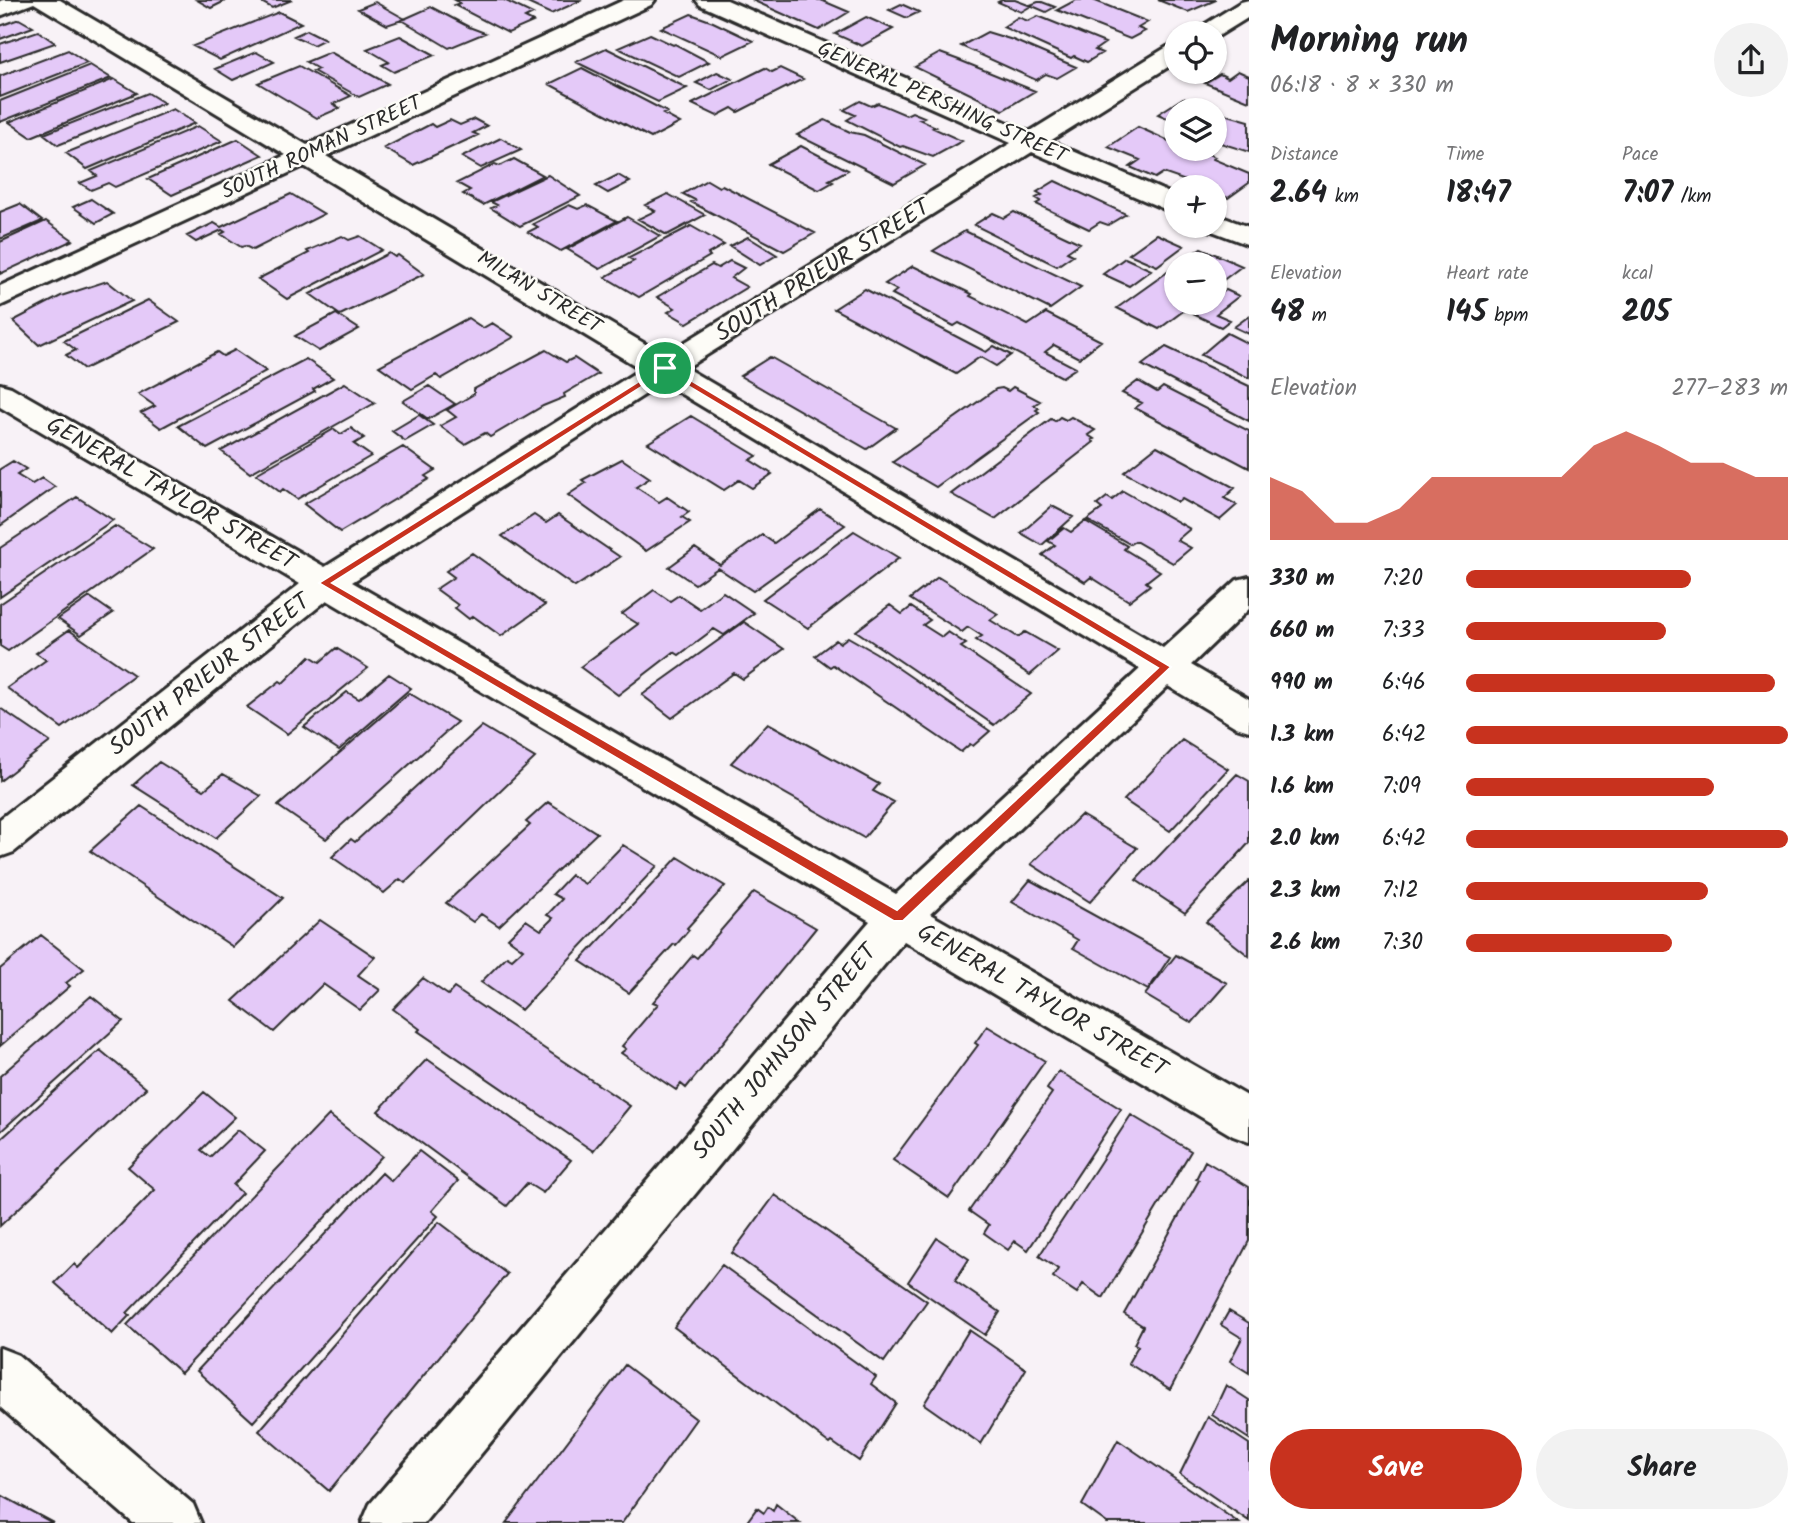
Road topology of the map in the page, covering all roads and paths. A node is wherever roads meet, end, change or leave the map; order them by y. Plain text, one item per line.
1 (25, 0) edge
2 (44, 0) edge
3 (643, 0) edge
4 (708, 0) edge
5 (1249, 7) edge
6 (0, 9) edge
7 (1226, 21) edge
8 (1164, 60) edge
9 (1031, 143) junction
10 (307, 155) junction
11 (1164, 201) edge
12 (1227, 228) edge
13 (1249, 237) edge
14 (0, 297) edge
15 (665, 368) junction
16 (0, 394) edge
17 (325, 583) junction
18 (1249, 589) edge
19 (1166, 667) junction
20 (1249, 717) edge
21 (0, 841) edge
22 (898, 917) junction
23 (1249, 1121) edge
24 (0, 1373) edge
25 (174, 1523) edge
26 (389, 1523) edge

1 - 6 street
2 - 10 street, MILAN STREET
3 - 10 street, SOUTH ROMAN STREET
4 - 9 street, GENERAL PERSHING STREET
5 - 7 street
8 - 9 street, SOUTH PRIEUR STREET
9 - 11 street, GENERAL PERSHING STREET
9 - 15 street, SOUTH PRIEUR STREET
10 - 14 street, SOUTH ROMAN STREET
10 - 15 street, MILAN STREET
12 - 13 street
15 - 17 street, SOUTH PRIEUR STREET
15 - 19 street, MILAN STREET
16 - 17 street, GENERAL TAYLOR STREET
17 - 21 street, SOUTH PRIEUR STREET
17 - 22 street, GENERAL TAYLOR STREET
18 - 19 street, SOUTH JOHNSON STREET
19 - 20 street, MILAN STREET
19 - 22 street, SOUTH JOHNSON STREET
22 - 23 street, GENERAL TAYLOR STREET
22 - 26 street, SOUTH JOHNSON STREET
24 - 25 street

